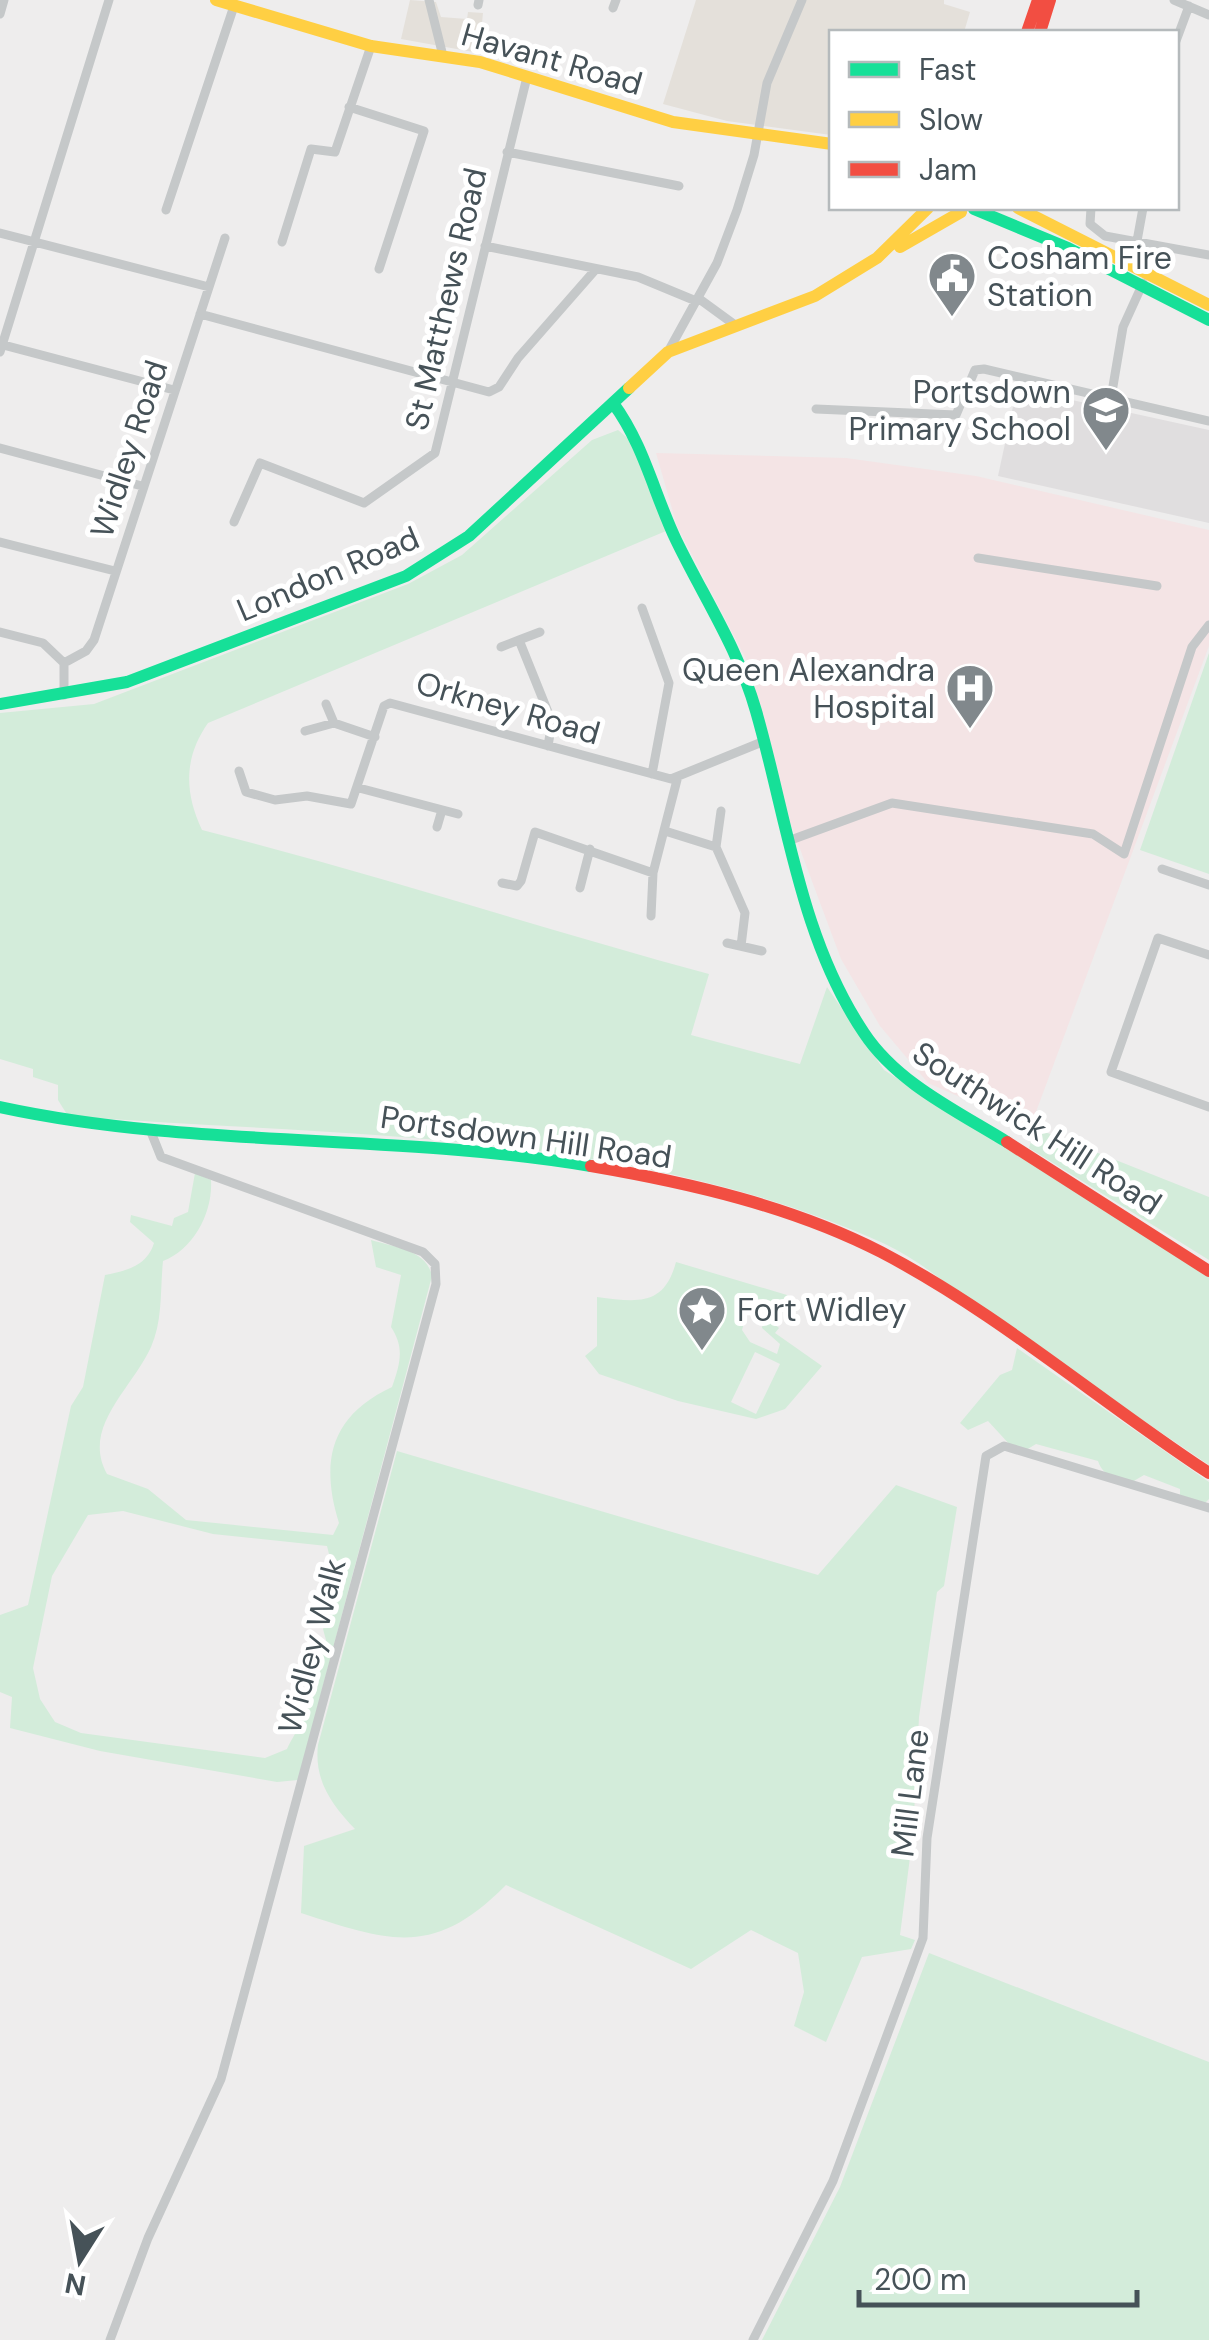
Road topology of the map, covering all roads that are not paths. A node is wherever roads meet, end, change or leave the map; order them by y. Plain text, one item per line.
1 (4, 0) edge
2 (109, 0) edge
3 (216, 0) edge
4 (429, 0) edge
5 (802, 0) edge
6 (1038, 0) edge
7 (1050, 0) edge
8 (1174, 0) edge
9 (234, 6) junction
10 (1189, 6) junction
11 (0, 14) edge
12 (1209, 16) edge
13 (1029, 30) edge
14 (1041, 30) edge
15 (1179, 34) edge
16 (371, 46) junction
17 (443, 56) junction
18 (527, 77) junction
19 (754, 79) dead end
20 (767, 84) junction
21 (350, 107) junction
22 (759, 134) junction
23 (829, 144) edge
24 (507, 152) junction
25 (660, 168) dead end
26 (657, 181) junction
27 (679, 186) dead end
28 (166, 210) dead end
29 (927, 210) edge
30 (962, 210) edge
31 (967, 210) edge
32 (1021, 210) edge
33 (1091, 210) edge
34 (1143, 210) edge
35 (0, 233) edge
36 (225, 238) dead end
37 (1137, 241) junction
38 (34, 242) junction
39 (282, 242) dead end
40 (485, 246) junction
41 (1209, 255) edge
42 (876, 258) junction
43 (596, 269) junction
44 (378, 270) dead end
45 (1144, 281) junction
46 (208, 287) junction
47 (697, 300) junction
48 (1209, 305) edge
49 (200, 314) junction
50 (1209, 320) edge
51 (735, 325) junction
52 (1, 347) edge
53 (668, 352) junction
54 (452, 385) junction
55 (174, 390) junction
56 (913, 398) dead end
57 (1111, 398) junction
58 (613, 403) junction
59 (816, 409) dead end
60 (912, 411) junction
61 (1209, 421) edge
62 (0, 448) edge
63 (142, 486) junction
64 (234, 522) dead end
65 (0, 542) edge
66 (978, 558) dead end
67 (115, 571) junction
68 (1158, 586) dead end
69 (642, 608) dead end
70 (1209, 625) edge
71 (0, 632) edge
72 (540, 632) dead end
73 (668, 638) dead end
74 (519, 640) junction
75 (656, 643) junction
76 (501, 647) dead end
77 (64, 662) junction
78 (64, 696) junction
79 (0, 704) edge
80 (326, 704) dead end
81 (334, 723) junction
82 (305, 731) dead end
83 (374, 737) junction
84 (762, 742) junction
85 (548, 746) junction
86 (238, 772) dead end
87 (652, 774) junction
88 (677, 780) junction
89 (359, 788) junction
90 (442, 810) junction
91 (721, 811) dead end
92 (458, 814) dead end
93 (438, 827) dead end
94 (665, 831) junction
95 (788, 841) junction
96 (716, 847) junction
97 (590, 848) junction
98 (1162, 869) dead end
99 (653, 873) junction
100 (502, 883) dead end
101 (1209, 885) edge
102 (580, 888) dead end
103 (651, 916) dead end
104 (727, 943) dead end
105 (741, 946) junction
106 (762, 952) dead end
107 (1209, 956) edge
108 (1209, 1107) edge
109 (0, 1108) edge
110 (152, 1132) junction
111 (1209, 1271) edge
112 (1209, 1472) edge
113 (1209, 1508) edge
114 (110, 2340) edge
115 (753, 2340) edge

1 - 11 street
2 - 38 street
3 - 9 main road, Havant Road
4 - 17 street
5 - 20 street
6 - 13 main road
7 - 14 main road
8 - 10 street
9 - 16 main road, Havant Road
9 - 28 street
10 - 12 street
10 - 15 street
16 - 17 main road, Havant Road
16 - 21 street
17 - 18 main road, Havant Road
18 - 22 main road, Havant Road
18 - 24 street, St Matthews Road
19 - 20 street
20 - 22 street
21 - 39 street
21 - 44 street
22 - 23 main road, Havant Road
22 - 47 street
24 - 26 street
24 - 40 street, St Matthews Road
25 - 26 street
26 - 27 street
29 - 42 main road
30 - 42 main road
31 - 45 main road
32 - 45 main road
33 - 37 street
34 - 37 street
35 - 38 street
36 - 46 street, Widley Road
37 - 41 street
38 - 46 street
38 - 52 street
40 - 43 street
40 - 54 street, St Matthews Road
42 - 51 main road
43 - 47 street
43 - 54 street
45 - 48 main road
45 - 50 main road
45 - 57 street
46 - 49 street, Widley Road
47 - 51 street
47 - 53 street
49 - 54 street
49 - 55 street, Widley Road
51 - 53 main road
52 - 55 street
53 - 58 main road, London Road
54 - 64 street, St Matthews Road
55 - 63 street, Widley Road
56 - 60 street
57 - 60 street
57 - 61 street
58 - 78 main road, London Road
58 - 84 main road, Southwick Hill Road
59 - 60 street
62 - 63 street
63 - 67 street, Widley Road
65 - 67 street
66 - 68 street
67 - 77 street, Widley Road
69 - 75 street
70 - 95 street
71 - 77 street
72 - 74 street
73 - 75 street
74 - 76 street
74 - 85 street
75 - 87 street
77 - 78 street
78 - 79 main road, London Road
80 - 81 street
81 - 82 street
81 - 83 street
83 - 85 street, Orkney Road
83 - 89 street, Orkney Road
84 - 88 street
84 - 95 main road, Southwick Hill Road
85 - 87 street, Orkney Road
86 - 89 street
87 - 88 street, Orkney Road
88 - 94 street
89 - 90 street
90 - 92 street
90 - 93 street
91 - 96 street
94 - 96 street
94 - 99 street
95 - 111 main road, Southwick Hill Road
96 - 105 street
97 - 99 street
97 - 100 street
97 - 102 street
98 - 101 street
99 - 103 street
104 - 105 street
105 - 106 street
107 - 108 street
109 - 110 main road, Portsdown Hill Road
110 - 112 main road, Portsdown Hill Road
110 - 114 street, Widley Walk
113 - 115 street, Mill Lane

